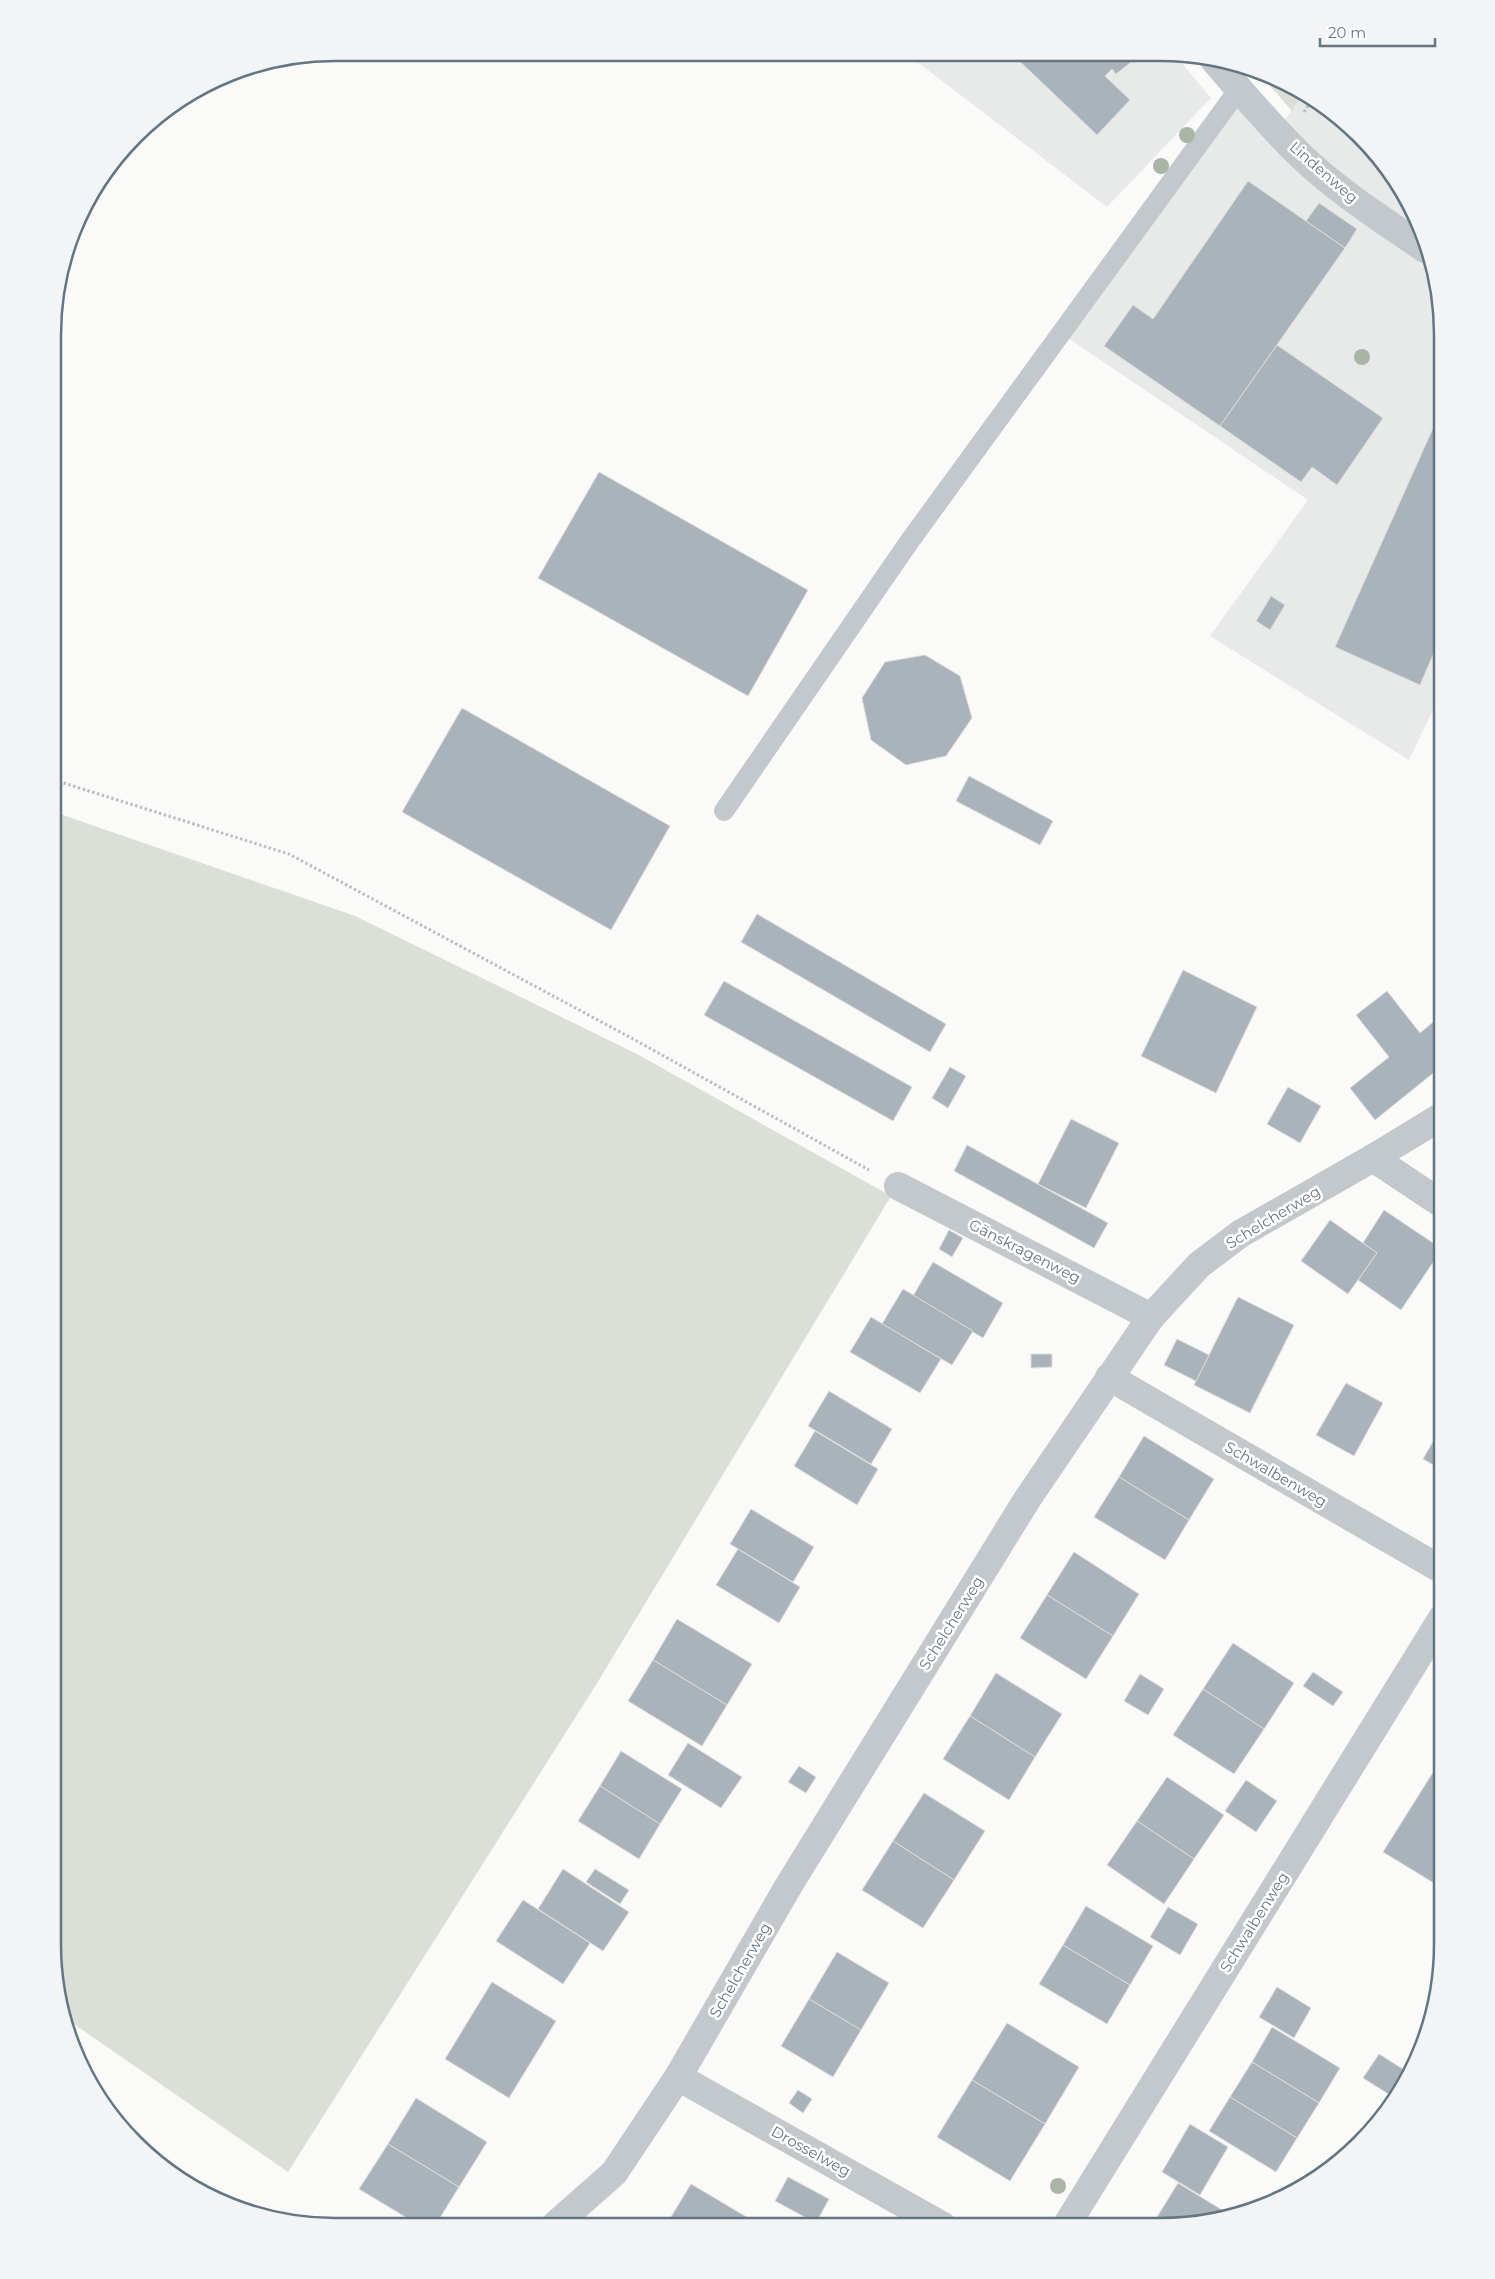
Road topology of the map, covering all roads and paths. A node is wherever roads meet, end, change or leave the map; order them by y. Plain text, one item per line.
1 (1222, 69) edge
2 (1239, 90) junction
3 (1418, 244) edge
4 (61, 782) edge
5 (724, 811) dead end
6 (1434, 1121) edge
7 (1373, 1158) junction
8 (898, 1186) joint
9 (1434, 1199) edge
10 (1151, 1317) junction
11 (1109, 1378) junction
12 (1434, 1565) edge
13 (1434, 1631) edge
14 (678, 2077) junction
15 (563, 2218) edge
16 (929, 2218) edge
17 (1071, 2218) edge

1 - 2 street, Lindenweg
2 - 3 street, Lindenweg
2 - 5 lane
4 - 8 path
6 - 7 street, Schelcherweg
7 - 9 street
7 - 10 street, Schelcherweg
8 - 10 street, Gänskragenweg
10 - 11 street, Schelcherweg
11 - 12 street, Schwalbenweg
11 - 14 street, Schelcherweg
13 - 17 street, Schwalbenweg
14 - 15 street, Schelcherweg
14 - 16 street, Drosselweg

